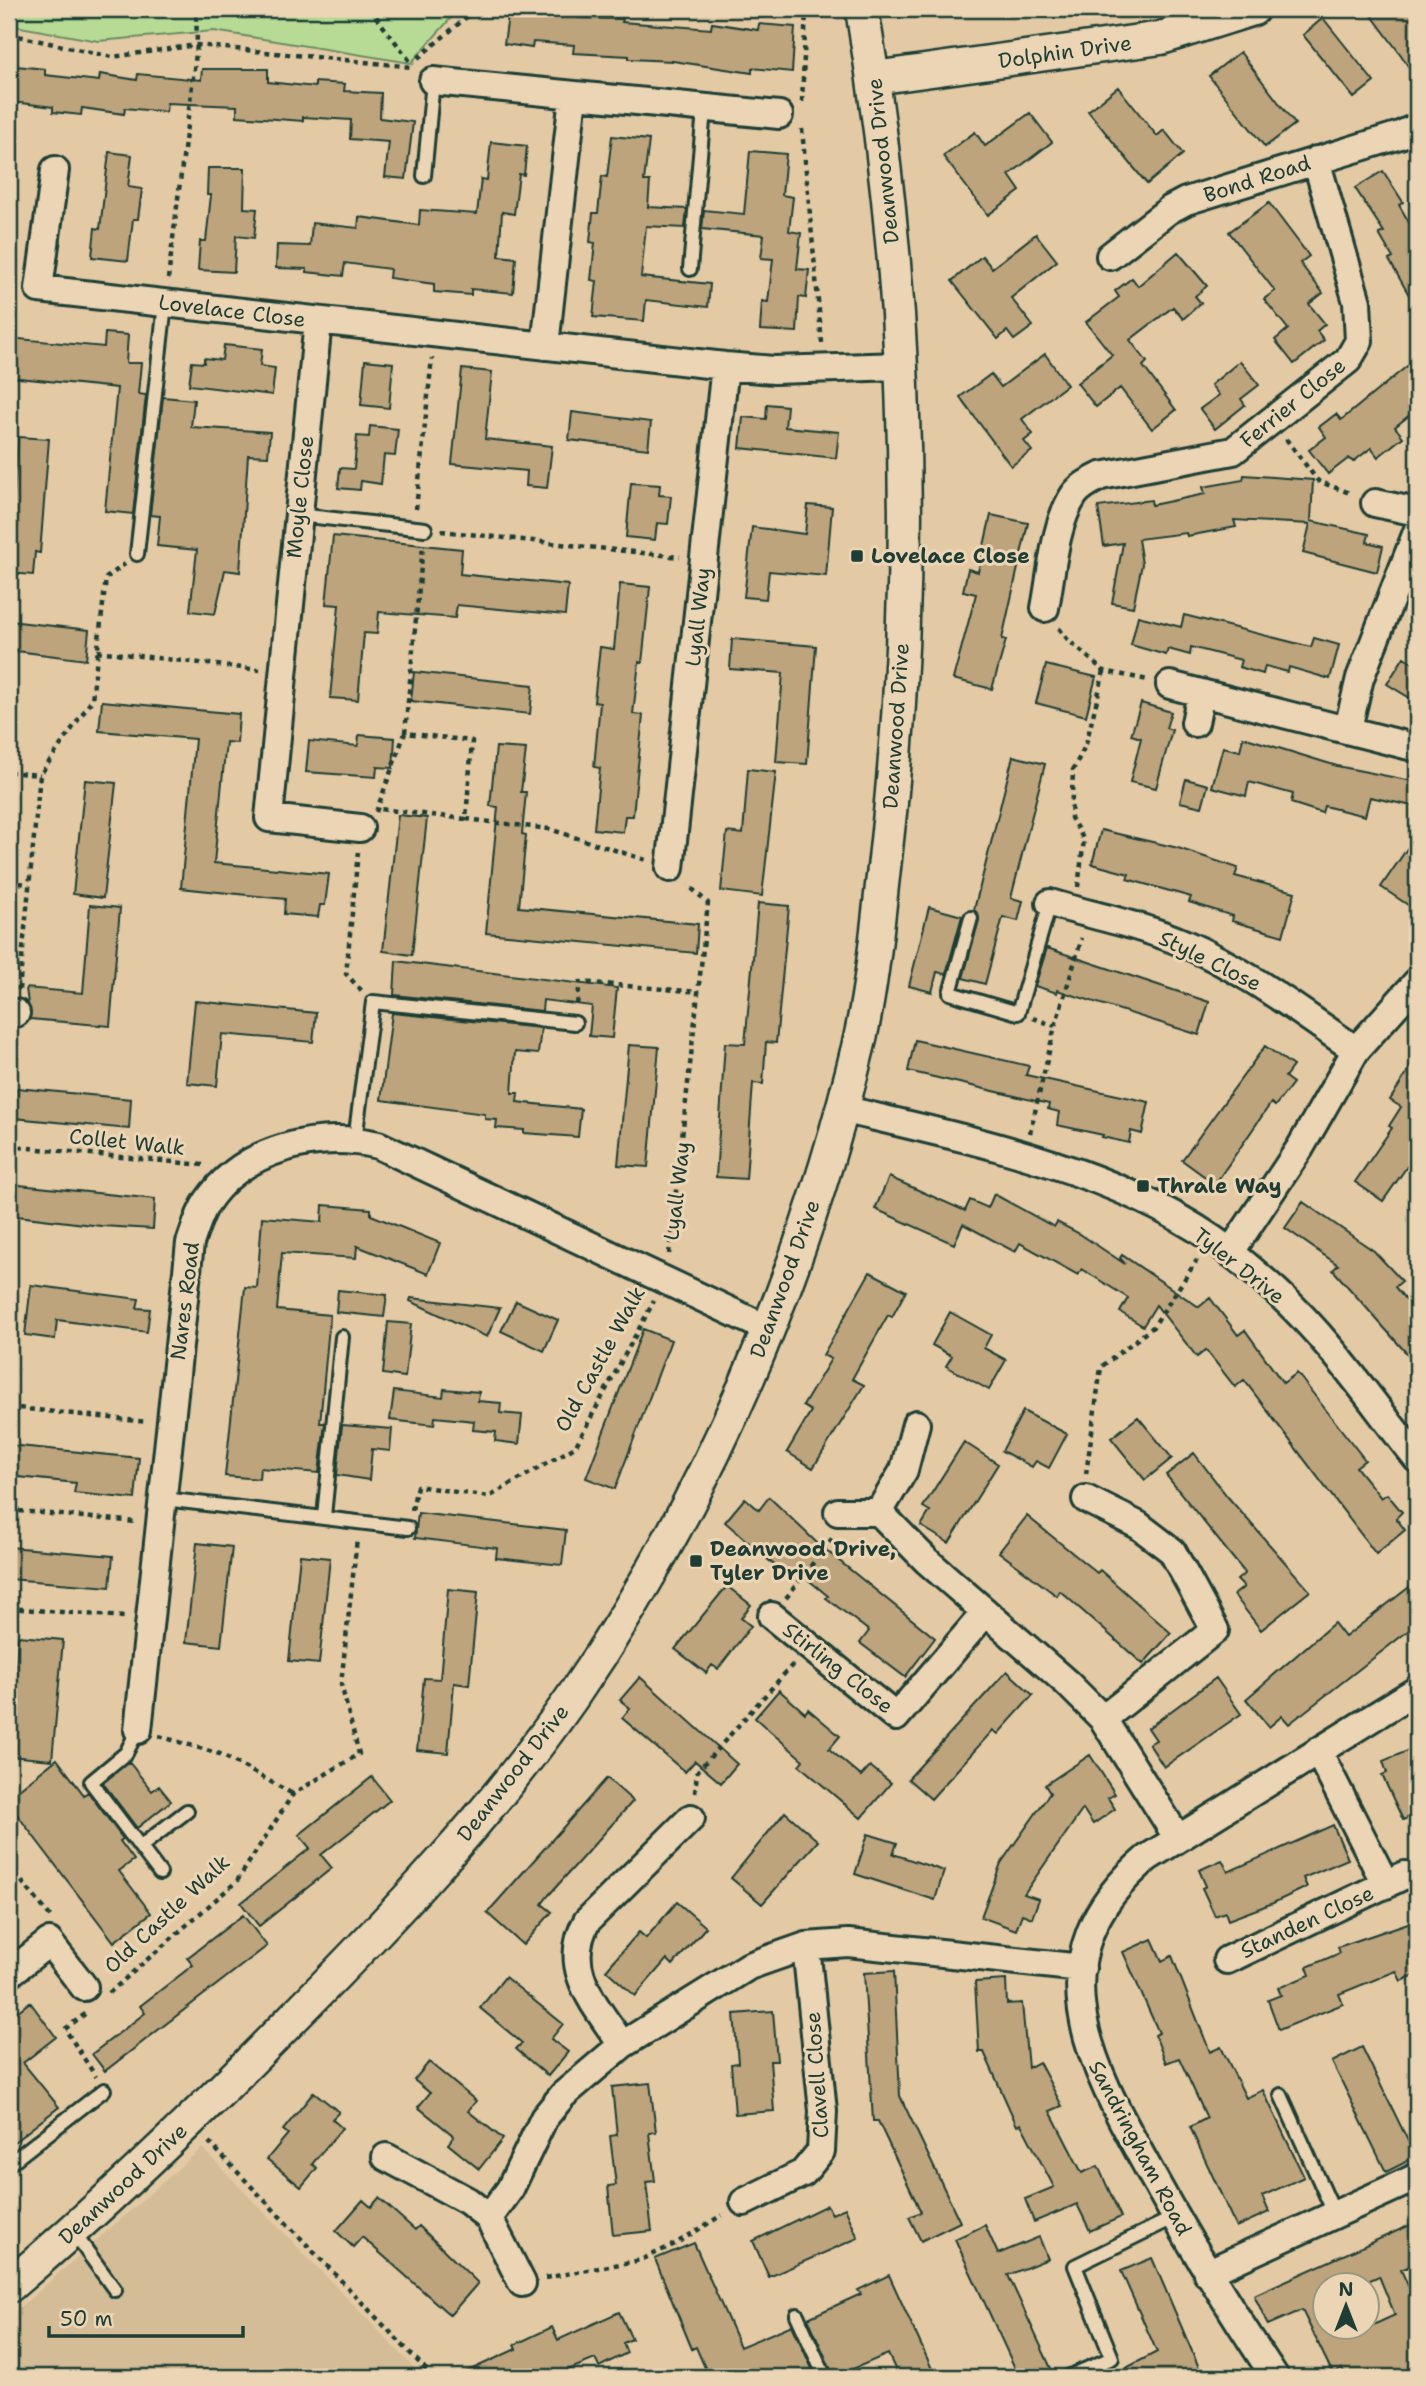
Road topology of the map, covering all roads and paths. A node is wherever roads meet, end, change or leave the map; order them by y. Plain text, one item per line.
1 (196, 9) edge
2 (370, 9) edge
3 (476, 9) edge
4 (806, 9) edge
5 (862, 9) edge
6 (1253, 9) edge
7 (9, 34) edge
8 (197, 44) junction
9 (424, 74) junction
10 (874, 78) junction
11 (573, 96) junction
12 (705, 110) junction
13 (794, 117) junction
14 (1417, 127) edge
15 (1316, 160) junction
16 (55, 170) dead end
17 (424, 176) dead end
18 (1110, 256) dead end
19 (690, 269) dead end
20 (165, 304) junction
21 (318, 321) junction
22 (434, 334) junction
23 (545, 346) junction
24 (725, 366) junction
25 (901, 366) junction
26 (825, 369) junction
27 (1273, 421) junction
28 (1375, 503) joint
29 (1417, 512) edge
30 (298, 515) junction
31 (419, 528) junction
32 (1417, 532) edge
33 (137, 554) joint
34 (704, 560) junction
35 (1045, 607) joint
36 (97, 651) junction
37 (282, 672) junction
38 (1170, 685) joint
39 (1201, 693) junction
40 (1195, 723) dead end
41 (1348, 728) junction
42 (405, 733) junction
43 (1417, 748) edge
44 (9, 772) edge
45 (40, 775) junction
46 (380, 809) junction
47 (466, 819) junction
48 (360, 828) junction
49 (670, 868) junction
50 (9, 883) edge
51 (29, 884) junction
52 (1050, 903) joint
53 (971, 918) dead end
54 (1417, 982) edge
55 (700, 992) junction
56 (373, 1002) junction
57 (13, 1012) edge
58 (575, 1023) joint
59 (1356, 1050) junction
60 (9, 1075) edge
61 (842, 1109) junction
62 (355, 1140) junction
63 (9, 1146) edge
64 (243, 1169) junction
65 (1221, 1245) junction
66 (666, 1279) junction
67 (768, 1329) junction
68 (342, 1336) dead end
69 (9, 1407) edge
70 (171, 1424) junction
71 (916, 1424) dead end
72 (1417, 1459) edge
73 (164, 1499) junction
74 (1086, 1499) joint
75 (9, 1510) edge
76 (838, 1512) joint
77 (879, 1513) junction
78 (324, 1516) junction
79 (359, 1521) junction
80 (408, 1528) joint
81 (9, 1608) edge
82 (985, 1614) junction
83 (772, 1616) joint
84 (151, 1619) junction
85 (808, 1646) junction
86 (1417, 1690) edge
87 (1103, 1719) junction
88 (138, 1730) junction
89 (1318, 1751) junction
90 (293, 1794) junction
91 (187, 1811) dead end
92 (691, 1818) joint
93 (1177, 1837) junction
94 (140, 1847) junction
95 (9, 1866) edge
96 (160, 1873) dead end
97 (49, 1942) junction
98 (806, 1946) junction
99 (1227, 1960) dead end
100 (1082, 1968) junction
101 (9, 1974) edge
102 (90, 1996) junction
103 (622, 2045) junction
104 (104, 2090) joint
105 (1281, 2095) dead end
106 (191, 2123) junction
107 (386, 2157) dead end
108 (9, 2164) edge
109 (1417, 2177) edge
110 (744, 2202) joint
111 (1335, 2215) junction
112 (1175, 2217) junction
113 (489, 2218) junction
114 (73, 2232) junction
115 (1207, 2273) junction
116 (522, 2283) joint
117 (9, 2286) edge
118 (116, 2290) dead end
119 (797, 2315) dead end
120 (433, 2377) edge
121 (825, 2377) edge
122 (1068, 2377) edge
123 (1275, 2377) edge

1 - 8 path
2 - 9 path
3 - 9 path
4 - 13 path
5 - 10 street, Deanwood Drive
6 - 10 street, Dolphin Drive
7 - 8 path
8 - 9 path
8 - 20 path
9 - 11 street
9 - 17 lane
10 - 25 street, Deanwood Drive
11 - 12 street
11 - 23 street
12 - 13 street
12 - 19 lane
13 - 26 path
14 - 15 street, Bond Road
15 - 18 street, Bond Road
15 - 27 street, Ferrier Close
16 - 20 street, Lovelace Close
20 - 21 street, Lovelace Close
20 - 33 lane
21 - 22 street, Lovelace Close
21 - 30 street, Moyle Close
22 - 23 street, Lovelace Close
22 - 31 path
23 - 24 street, Lovelace Close
24 - 26 street, Lovelace Close
24 - 34 street, Lyall Way
25 - 26 street, Lovelace Close
25 - 61 street, Deanwood Drive
27 - 28 path
27 - 35 street, Ferrier Close
28 - 29 street
30 - 31 lane
30 - 37 street, Moyle Close
31 - 34 path
31 - 42 path
32 - 41 street
33 - 36 path
34 - 49 street, Lyall Way
35 - 38 path
36 - 37 path
36 - 45 path
37 - 48 street, Moyle Close
38 - 39 street
39 - 40 street
39 - 41 street
41 - 43 street
42 - 46 path
42 - 47 path
44 - 45 path
45 - 51 path
46 - 47 path
46 - 48 path
47 - 49 path, Lyall Way
48 - 56 path
49 - 55 path, Lyall Way
50 - 51 path
51 - 57 path
52 - 53 lane
52 - 59 street, Style Close
54 - 59 street
55 - 58 path
55 - 66 path, Lyall Way
56 - 58 lane
56 - 62 lane
57 - 60 path
59 - 65 street
61 - 65 street, Tyler Drive
61 - 67 street, Deanwood Drive
62 - 64 street, Nares Road
62 - 66 street, Nares Road
63 - 64 path, Collet Walk
64 - 70 street, Nares Road
65 - 72 street, Tyler Drive
65 - 74 path
66 - 67 street, Nares Road
66 - 80 path, Old Castle Walk
67 - 106 street, Deanwood Drive
68 - 78 lane
69 - 70 path
70 - 73 street, Nares Road
71 - 77 street
73 - 75 path
73 - 78 lane
73 - 84 street, Nares Road
74 - 87 street
76 - 77 street
76 - 83 path
77 - 82 street
78 - 79 lane
79 - 80 lane
79 - 90 path, Old Castle Walk
81 - 84 path
82 - 85 street, Stirling Close
82 - 87 street
83 - 85 street, Stirling Close
84 - 88 street, Nares Road
85 - 92 path
86 - 89 street, Sandringham Road
87 - 93 street
88 - 90 path
88 - 94 lane
89 - 93 street, Sandringham Road
89 - 99 street, Standen Close
90 - 102 path, Old Castle Walk
91 - 94 lane
92 - 103 street
93 - 100 street, Sandringham Road
94 - 96 lane
95 - 97 path
97 - 101 street
97 - 102 street
98 - 100 street
98 - 103 street
98 - 110 street, Clavell Close
100 - 112 street, Sandringham Road
102 - 104 path, Old Castle Walk
103 - 113 street
104 - 108 lane
105 - 111 lane
106 - 114 street, Deanwood Drive
106 - 120 path
107 - 113 street
109 - 111 street
110 - 116 path
111 - 115 street
112 - 115 street, Sandringham Road
112 - 122 lane
113 - 116 street
114 - 117 street, Deanwood Drive
114 - 118 lane
115 - 123 street, Sandringham Road
119 - 121 lane

